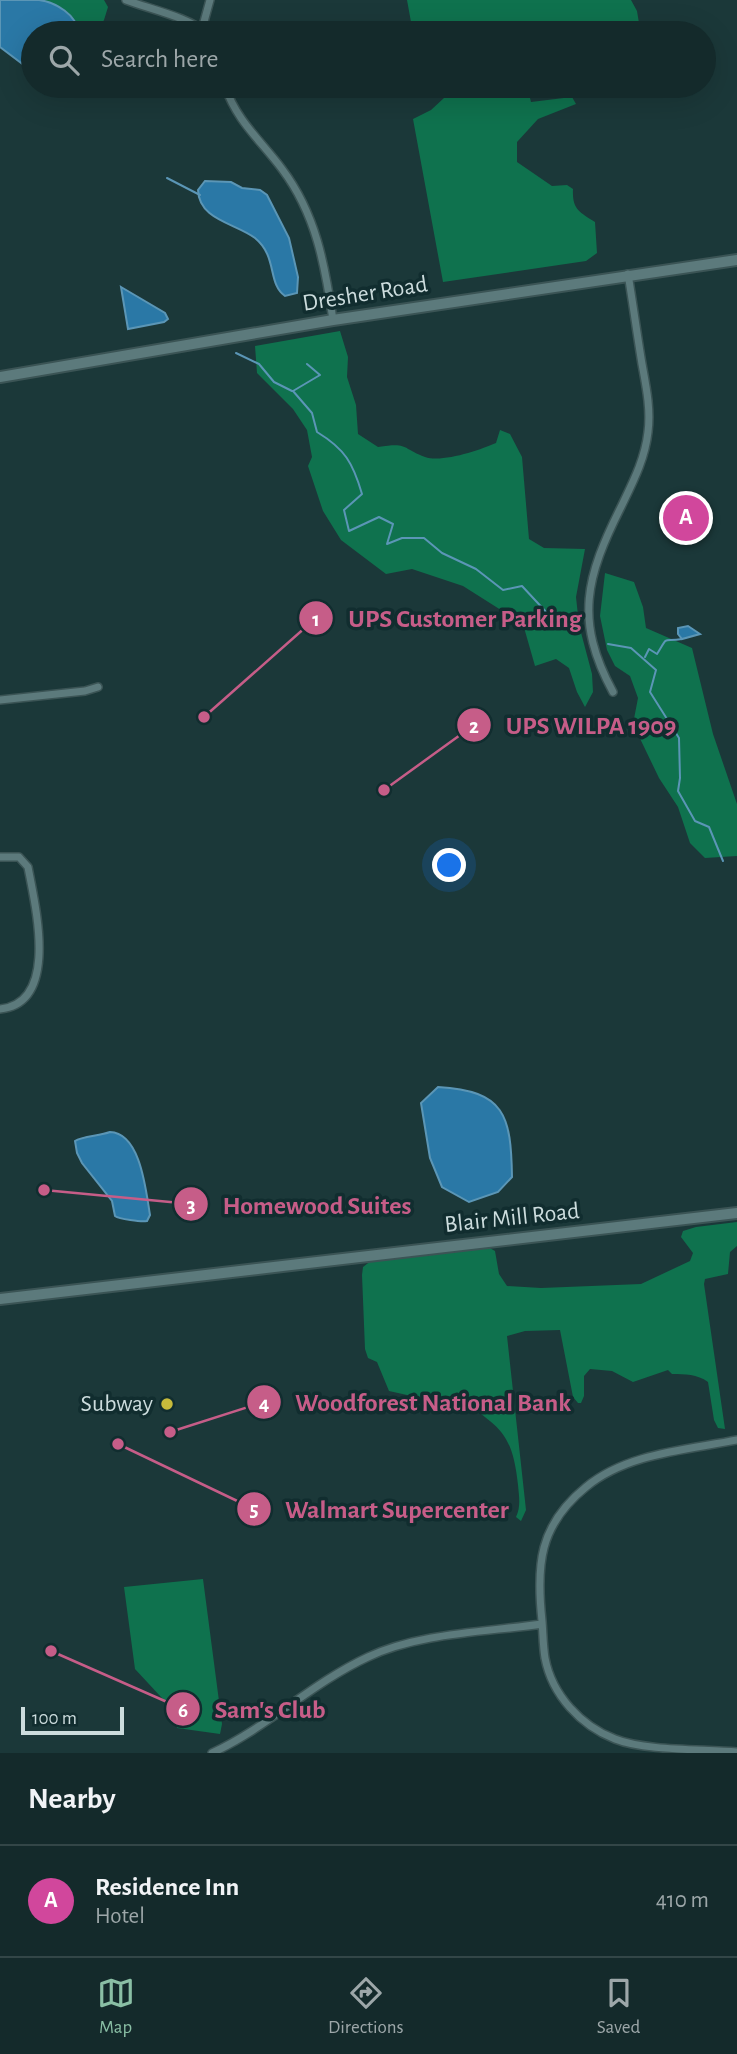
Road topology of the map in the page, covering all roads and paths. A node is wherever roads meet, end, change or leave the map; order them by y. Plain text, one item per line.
1 (126, 0) edge
2 (210, 0) edge
3 (178, 21) edge
4 (205, 21) edge
5 (230, 98) edge
6 (737, 260) edge
7 (628, 274) junction
8 (333, 320) junction
9 (0, 377) edge
10 (97, 687) dead end
11 (613, 692) dead end
12 (0, 700) edge
13 (0, 857) edge
14 (0, 1009) edge
15 (737, 1213) edge
16 (0, 1299) edge
17 (737, 1440) edge
18 (542, 1625) junction
19 (737, 1752) edge
20 (212, 1753) edge

1 - 3 street
2 - 4 street
5 - 8 street
6 - 7 main road, Dresher Road
7 - 8 main road, Dresher Road
7 - 11 street
8 - 9 main road, Dresher Road
10 - 12 street
13 - 14 street
15 - 16 main road, Blair Mill Road
17 - 18 street
18 - 19 street
18 - 20 street

